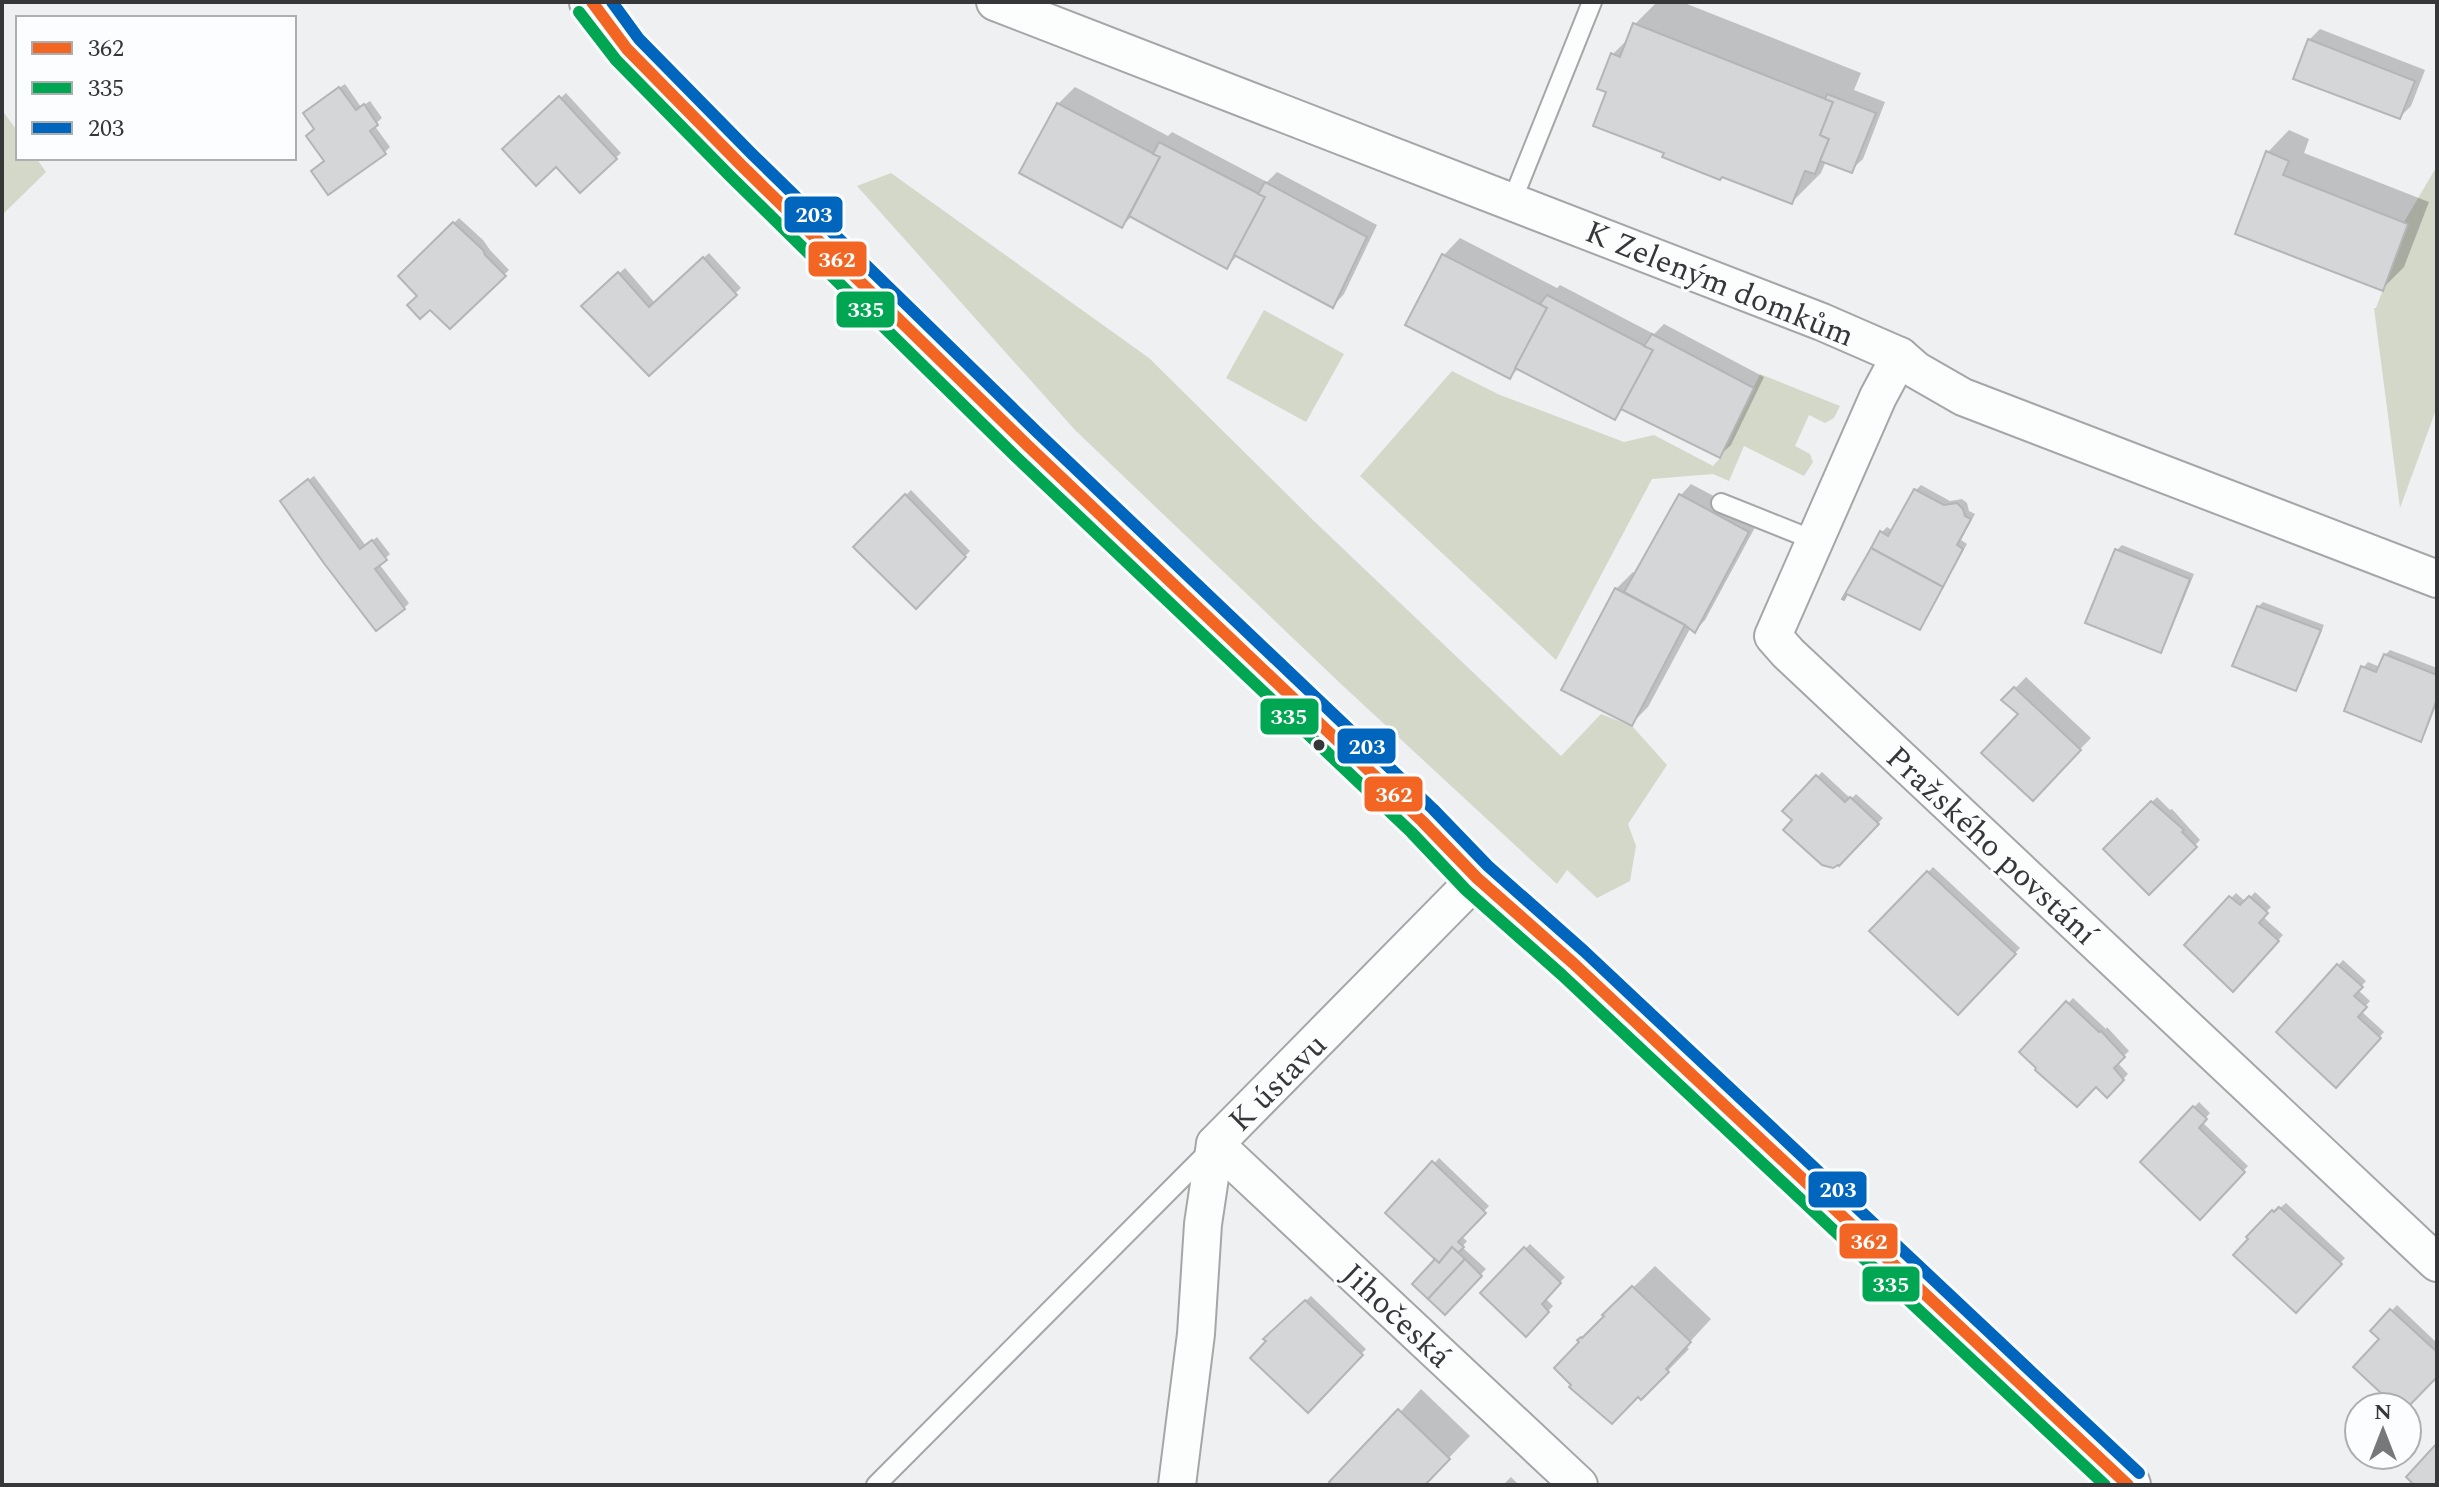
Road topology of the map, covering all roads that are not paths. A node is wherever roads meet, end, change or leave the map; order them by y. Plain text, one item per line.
1 (592, 2) edge
2 (995, 2) edge
3 (1592, 2) edge
4 (1512, 201) junction
5 (1900, 356) junction
6 (1721, 503) dead end
7 (1816, 541) junction
8 (2437, 579) edge
9 (1477, 878) junction
10 (1215, 1144) junction
11 (2437, 1263) edge
12 (876, 1485) edge
13 (1177, 1485) edge
14 (1579, 1485) edge
15 (2128, 1485) edge

1 - 9 main road
2 - 4 street, K Zeleným domkům
3 - 4 lane
4 - 5 street, K Zeleným domkům
5 - 7 street, Pražského povstání
5 - 8 street, K Zeleným domkům
6 - 7 lane
7 - 11 street, Pražského povstání
9 - 10 street, K ústavu
9 - 15 main road
10 - 12 lane
10 - 13 street, K ústavu
10 - 14 street, Jihočeská

